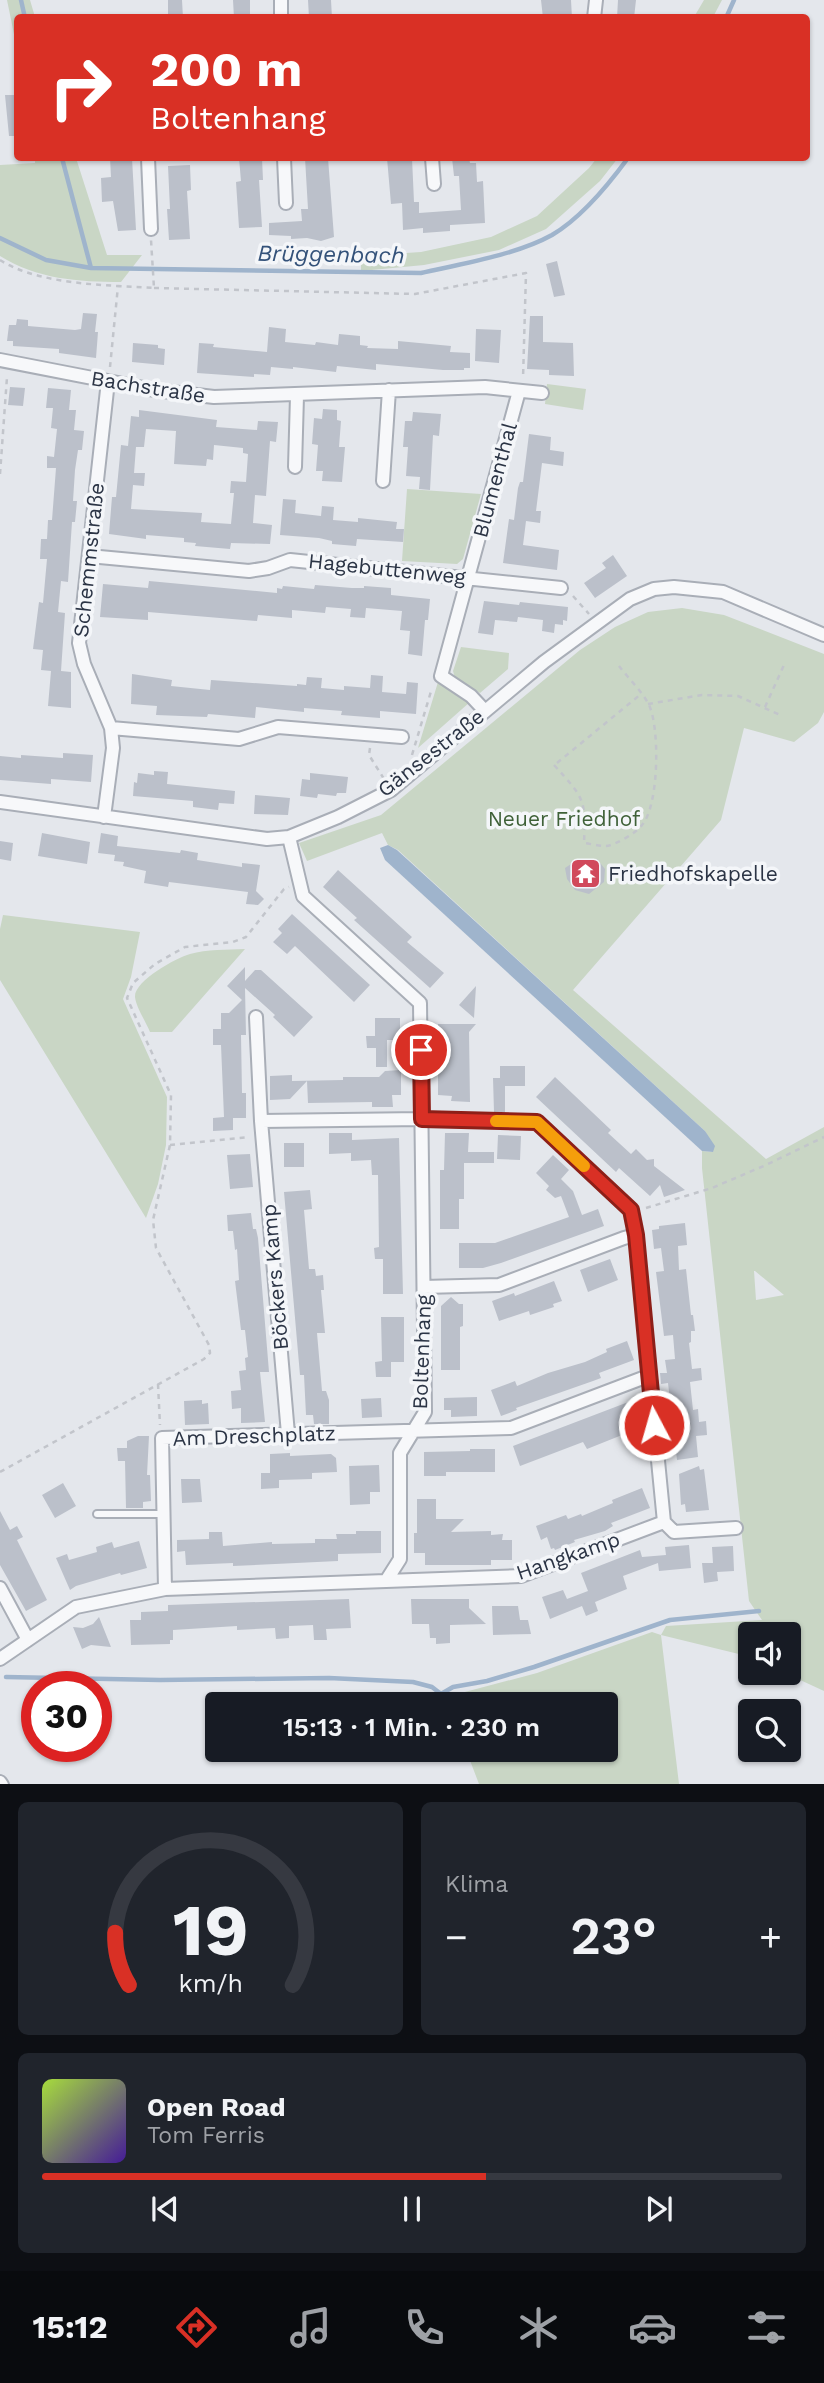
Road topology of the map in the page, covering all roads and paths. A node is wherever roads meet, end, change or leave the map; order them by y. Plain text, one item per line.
1 (148, 161) edge
2 (284, 161) edge
3 (432, 161) edge
4 (434, 184) dead end
5 (286, 203) dead end
6 (150, 229) dead end
7 (152, 249) dead end
8 (0, 260) edge
9 (118, 286) junction
10 (154, 288) junction
11 (5, 361) edge
12 (108, 381) junction
13 (389, 390) junction
14 (519, 391) junction
15 (542, 393) dead end
16 (297, 396) junction
17 (295, 467) dead end
18 (0, 474) edge
19 (383, 481) dead end
20 (89, 556) junction
21 (469, 577) junction
22 (561, 588) joint
23 (596, 622) junction
24 (824, 635) edge
25 (619, 666) dead end
26 (784, 666) dead end
27 (441, 676) junction
28 (641, 694) junction
29 (648, 704) junction
30 (765, 707) junction
31 (485, 710) junction
32 (780, 715) dead end
33 (111, 728) junction
34 (372, 734) junction
35 (402, 737) dead end
36 (412, 755) dead end
37 (391, 790) junction
38 (0, 802) edge
39 (104, 817) junction
40 (289, 837) junction
41 (299, 881) junction
42 (257, 1017) dead end
43 (422, 1119) junction
44 (261, 1121) junction
45 (263, 1135) junction
46 (824, 1137) edge
47 (170, 1145) junction
48 (633, 1212) junction
49 (636, 1235) junction
50 (424, 1287) junction
51 (648, 1376) junction
52 (158, 1384) junction
53 (412, 1431) junction
54 (288, 1434) junction
55 (162, 1438) junction
56 (0, 1472) edge
57 (97, 1514) dead end
58 (163, 1514) junction
59 (664, 1522) junction
60 (736, 1528) dead end
61 (386, 1581) junction
62 (0, 1588) edge
63 (165, 1589) junction
64 (28, 1640) junction
65 (0, 1659) edge

1 - 6 street
2 - 5 street
3 - 4 street
7 - 10 path
8 - 9 path
9 - 10 path
9 - 12 path
10 - 14 path
11 - 12 street, Bachstraße
11 - 18 path
12 - 16 street, Bachstraße
12 - 20 street, Schemmstraße
13 - 14 street, Bachstraße
13 - 16 street, Bachstraße
13 - 19 street
14 - 15 street, Bachstraße
14 - 21 street, Blumenthal
16 - 17 street
20 - 21 street, Hagebuttenweg
20 - 33 street, Schemmstraße
21 - 22 street, Hagebuttenweg
21 - 27 street, Blumenthal
22 - 23 path
23 - 24 street, Gänsestraße
23 - 31 street, Gänsestraße
25 - 28 path
26 - 30 path
27 - 31 street
27 - 36 path
28 - 29 path
28 - 29 path
29 - 30 path
30 - 32 path
31 - 37 street, Gänsestraße
33 - 34 street
33 - 39 street, Schemmstraße
34 - 35 street
34 - 37 path
37 - 40 street, Gänsestraße
38 - 39 street, Gänsestraße
39 - 40 street, Gänsestraße
40 - 41 street, Boltenhang
41 - 43 street, Boltenhang
41 - 47 path
42 - 44 street, Böckers Kamp
43 - 44 street
43 - 48 street
43 - 50 street, Boltenhang
44 - 45 street, Böckers Kamp
45 - 47 path
45 - 54 street, Böckers Kamp
46 - 48 path
47 - 52 path
48 - 49 street
49 - 50 street
49 - 51 street
50 - 53 street, Boltenhang
51 - 53 street, Am Dreschplatz
51 - 59 street
52 - 55 path
52 - 56 path
53 - 54 street, Am Dreschplatz
53 - 61 street, Boltenhang
54 - 55 street, Am Dreschplatz
55 - 58 street, Am Dreschplatz
57 - 58 lane
58 - 63 street, Am Dreschplatz
59 - 60 street
59 - 61 street, Hangkamp
61 - 63 street
62 - 64 street
63 - 64 street
64 - 65 street

